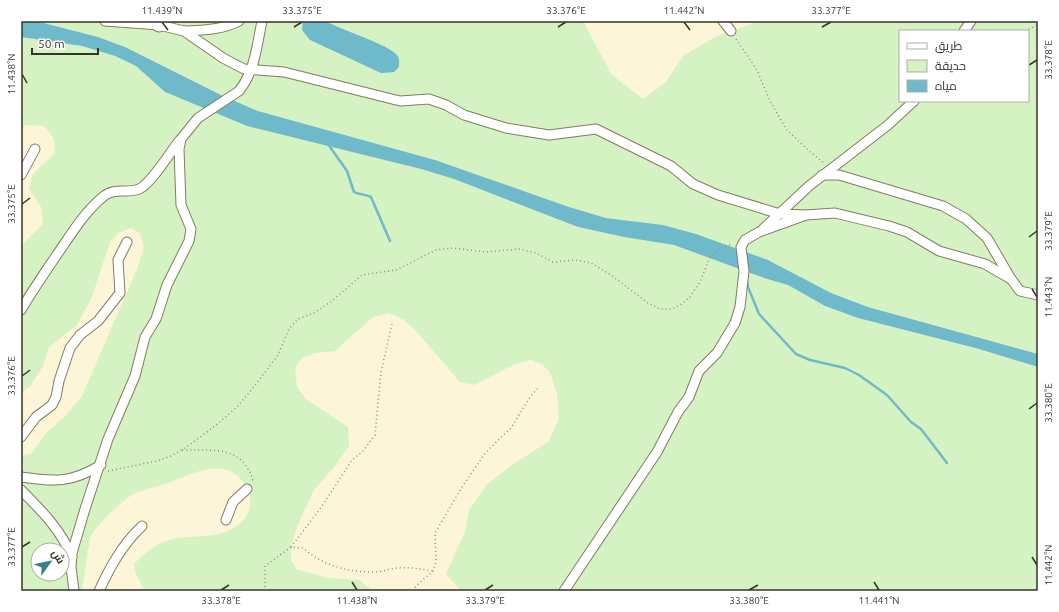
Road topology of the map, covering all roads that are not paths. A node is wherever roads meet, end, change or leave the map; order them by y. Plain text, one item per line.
1 (105, 21) edge
2 (239, 21) edge
3 (262, 21) edge
4 (724, 21) edge
5 (971, 21) edge
6 (157, 23) edge
7 (965, 30) edge
8 (184, 31) junction
9 (731, 31) road end
10 (251, 69) junction
11 (913, 102) edge
12 (181, 139) junction
13 (35, 149) dead end
14 (21, 175) edge
15 (822, 175) junction
16 (780, 214) junction
17 (806, 215) junction
18 (759, 232) junction
19 (127, 242) dead end
20 (1011, 279) junction
21 (1038, 295) edge
22 (21, 310) edge
23 (21, 437) edge
24 (101, 465) junction
25 (21, 477) edge
26 (247, 489) road end
27 (21, 490) edge
28 (226, 520) dead end
29 (142, 526) dead end
30 (72, 557) junction
31 (74, 591) edge
32 (99, 591) edge
33 (564, 591) edge

1 - 6 street
2 - 8 street
3 - 10 street
4 - 9 street
5 - 7 street
6 - 8 street
8 - 10 street
10 - 12 street
10 - 16 street
11 - 15 street
12 - 22 street
12 - 24 street
13 - 14 street
15 - 16 street
15 - 20 street
16 - 17 street
16 - 18 street
17 - 18 street
17 - 20 street
18 - 33 street
19 - 23 street
20 - 21 street
24 - 25 street
24 - 30 street
26 - 28 street
27 - 30 street
29 - 32 street
30 - 31 street

